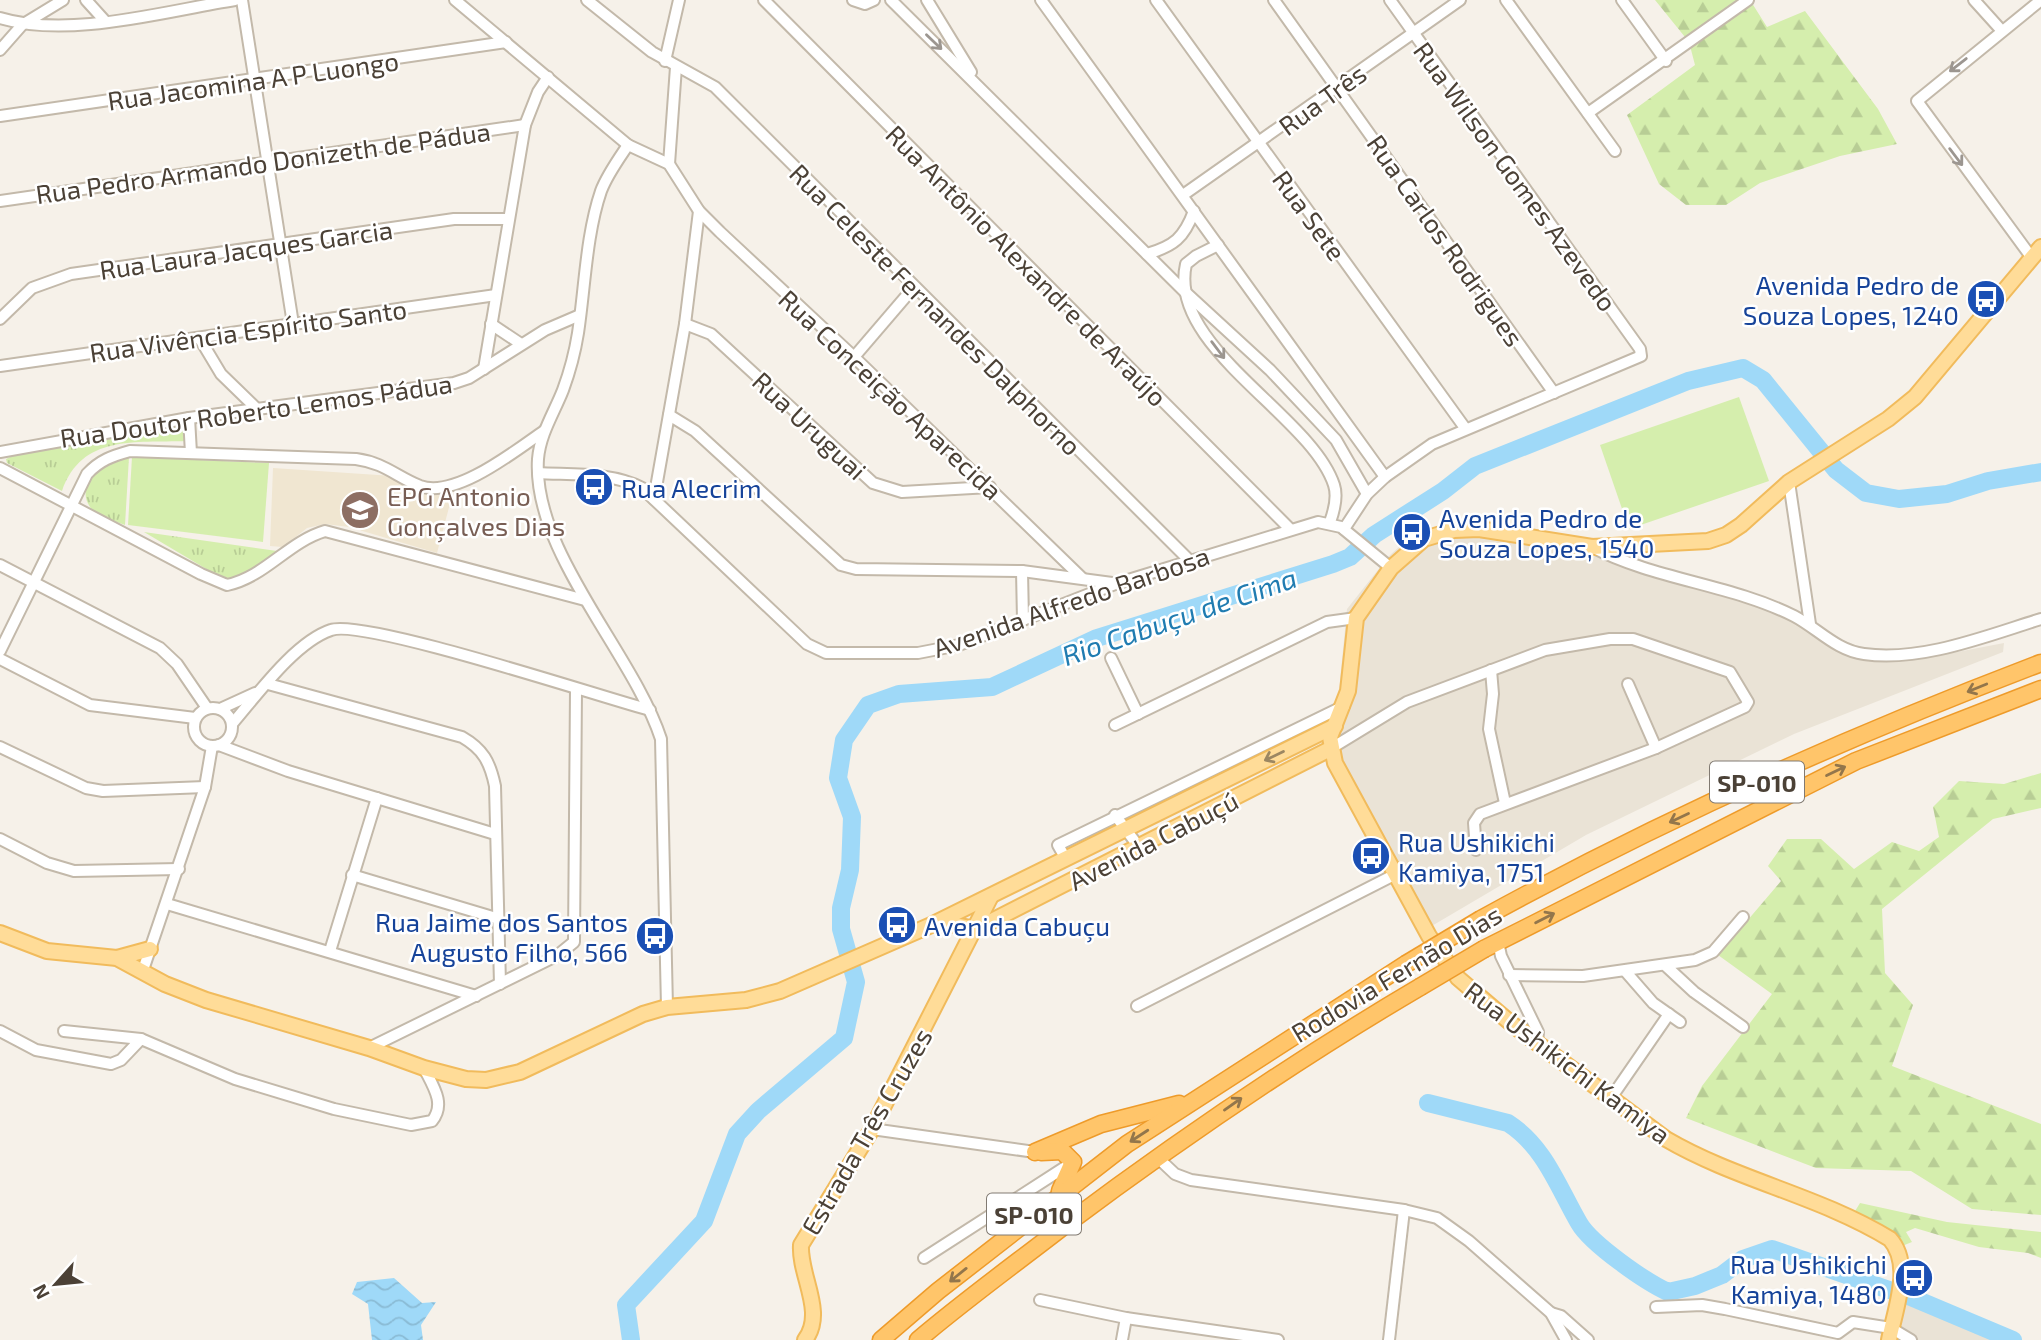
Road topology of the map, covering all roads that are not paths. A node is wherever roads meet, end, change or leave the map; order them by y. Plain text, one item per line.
1 (63, 0) edge
2 (86, 0) edge
3 (235, 0) edge
4 (242, 0) edge
5 (455, 0) edge
6 (587, 0) edge
7 (679, 0) edge
8 (764, 0) edge
9 (853, 0) edge
10 (874, 0) edge
11 (891, 0) edge
12 (927, 0) edge
13 (1041, 0) edge
14 (1156, 0) edge
15 (1274, 0) edge
16 (1390, 0) edge
17 (1460, 0) edge
18 (1506, 0) edge
19 (1622, 0) edge
20 (1974, 0) edge
21 (2041, 0) edge
22 (1744, 1) edge
23 (0, 18) edge
24 (105, 21) junction
25 (22, 25) junction
26 (2002, 31) junction
27 (1414, 33) junction
28 (506, 42) junction
29 (0, 50) edge
30 (665, 61) junction
31 (1666, 61) junction
32 (676, 67) junction
33 (548, 77) junction
34 (256, 80) junction
35 (978, 83) junction
36 (1338, 88) junction
37 (1588, 113) junction
38 (0, 116) edge
39 (525, 125) junction
40 (1259, 144) junction
41 (628, 145) junction
42 (1615, 151) dead end
43 (270, 162) junction
44 (669, 164) junction
45 (1183, 195) junction
46 (0, 201) edge
47 (699, 211) junction
48 (1194, 211) junction
49 (508, 219) junction
50 (279, 245) junction
51 (1219, 245) junction
52 (2037, 253) edge
53 (1147, 254) junction
54 (914, 287) junction
55 (1184, 291) junction
56 (496, 295) junction
57 (580, 315) junction
58 (0, 319) edge
59 (293, 324) junction
60 (491, 324) junction
61 (685, 324) junction
62 (200, 339) junction
63 (521, 344) junction
64 (854, 357) junction
65 (0, 366) edge
66 (484, 369) junction
67 (1554, 393) junction
68 (257, 409) junction
69 (669, 415) junction
70 (189, 418) junction
71 (1465, 428) junction
72 (544, 431) junction
73 (0, 452) edge
74 (191, 453) junction
75 (0, 468) edge
76 (538, 473) junction
77 (1385, 477) junction
78 (1789, 482) junction
79 (990, 487) junction
80 (1367, 494) junction
81 (654, 499) junction
82 (74, 503) junction
83 (1331, 522) junction
84 (1290, 529) junction
85 (1349, 532) junction
86 (1592, 547) junction
87 (1190, 561) junction
88 (0, 565) edge
89 (1391, 568) junction
90 (1022, 572) junction
91 (1082, 578) junction
92 (35, 583) junction
93 (1115, 584) junction
94 (585, 600) junction
95 (1356, 618) junction
96 (2041, 619) edge
97 (1023, 620) junction
98 (1810, 625) junction
99 (0, 651) edge
100 (1111, 658) dead end
101 (0, 659) edge
102 (2041, 663) edge
103 (1491, 670) junction
104 (1628, 684) dead end
105 (265, 687) junction
106 (2041, 689) edge
107 (576, 690) junction
108 (1344, 706) junction
109 (207, 708) junction
110 (220, 709) junction
111 (650, 710) junction
112 (1139, 714) junction
113 (195, 718) junction
114 (232, 724) junction
115 (1115, 725) dead end
116 (1335, 726) junction
117 (215, 746) junction
118 (0, 747) edge
119 (1656, 748) junction
120 (1330, 749) junction
121 (205, 787) junction
122 (377, 798) junction
123 (1505, 803) junction
124 (1115, 815) junction
125 (1127, 828) junction
126 (495, 834) junction
127 (0, 839) edge
128 (1139, 847) junction
129 (1476, 850) dead end
130 (1066, 859) junction
131 (179, 869) junction
132 (352, 875) junction
133 (1394, 875) junction
134 (1009, 887) junction
135 (991, 896) junction
136 (167, 904) junction
137 (1021, 908) junction
138 (1743, 917) dead end
139 (496, 918) junction
140 (987, 918) junction
141 (929, 926) junction
142 (976, 929) junction
143 (0, 933) edge
144 (1491, 946) junction
145 (150, 949) junction
146 (330, 951) junction
147 (117, 958) junction
148 (1666, 966) junction
149 (143, 970) junction
150 (1626, 972) junction
151 (1509, 975) junction
152 (500, 985) junction
153 (476, 996) junction
154 (1137, 1006) dead end
155 (667, 1007) junction
156 (1669, 1014) junction
157 (1680, 1022) dead end
158 (1743, 1027) dead end
159 (0, 1031) edge
160 (64, 1031) dead end
161 (141, 1039) junction
162 (1537, 1043) junction
163 (376, 1047) junction
164 (424, 1068) junction
165 (1611, 1098) junction
166 (1196, 1099) junction
167 (872, 1129) junction
168 (1035, 1152) junction
169 (1157, 1157) junction
170 (1073, 1162) junction
171 (1058, 1195) junction
172 (1404, 1210) junction
173 (924, 1258) dead end
174 (1040, 1300) dead end
175 (1656, 1307) dead end
176 (1551, 1313) junction
177 (1126, 1318) junction
178 (1890, 1334) edge
179 (805, 1340) edge
180 (881, 1340) edge
181 (918, 1340) edge
182 (1122, 1340) edge
183 (1278, 1340) edge
184 (1389, 1340) edge
185 (1566, 1340) edge
186 (1588, 1340) edge
187 (1910, 1340) edge

1 - 25 street
2 - 24 street
3 - 24 street
4 - 34 street
5 - 28 street
6 - 30 street, Rua Celeste Fernandes Dalphorno
7 - 30 street
8 - 84 street, Rua Antônio Alexandre de Araújo
9 - 10 street
11 -> 35 street
12 - 35 street
13 - 45 street
14 - 40 street, Rua Sete
15 - 36 street, Rua Carlos Rodrigues
16 - 27 street, Rua Wilson Gomes Azevedo
17 - 27 street, Rua Três
18 - 37 street
19 - 31 street
20 - 26 street
21 - 26 street
22 - 31 street
23 - 25 street
24 - 25 street
25 - 29 street
26 -> 52 street
27 - 36 street, Rua Três
27 - 67 street, Rua Wilson Gomes Azevedo
28 - 33 street
28 - 34 street, Rua Jacomina A P Luongo
30 - 32 street, Rua Celeste Fernandes Dalphorno
31 - 37 street
32 - 44 street
32 - 54 street, Rua Celeste Fernandes Dalphorno
33 - 39 street
33 - 41 street
34 - 38 street, Rua Jacomina A P Luongo
34 - 43 street
35 - 53 street
36 - 40 street, Rua Três
36 - 67 street, Rua Carlos Rodrigues
37 - 42 street
39 - 43 street, Rua Pedro Armando Donizeth de Pádua
39 - 49 street
40 - 45 street, Rua Três
40 - 71 street, Rua Sete
41 - 44 street
41 - 57 street
43 - 46 street, Rua Pedro Armando Donizeth de Pádua
43 - 50 street
44 - 47 street
45 - 48 street
47 - 61 street
47 - 64 street, Rua Conceição Aparecida
48 - 51 street
48 - 53 street
49 - 50 street, Rua Laura Jacques Garcia
49 - 56 street
50 - 58 street, Rua Laura Jacques Garcia
50 - 59 street
51 - 55 street
51 - 77 street
52 - 78 main road
53 - 55 street
54 - 64 street
54 - 87 street, Rua Celeste Fernandes Dalphorno
55 - 80 street
55 -> 83 street
56 - 59 street, Rua Vivência Espírito Santo
56 - 60 street
57 - 63 street, Rua Doutor Roberto Lemos Pádua
57 - 72 street
59 - 62 street, Rua Vivência Espírito Santo
60 - 63 street
60 - 66 street
61 - 69 street
61 - 79 street, Rua Uruguai
62 - 65 street, Rua Vivência Espírito Santo
62 - 68 street
63 - 66 street, Rua Doutor Roberto Lemos Pádua
64 - 79 street, Rua Conceição Aparecida
66 - 68 street, Rua Doutor Roberto Lemos Pádua
67 - 71 street
68 - 70 street, Rua Doutor Roberto Lemos Pádua
69 - 81 street
69 - 90 street
70 - 73 street, Rua Doutor Roberto Lemos Pádua
70 - 74 street
71 - 77 street
72 - 74 street
72 - 76 street
74 - 82 street
75 - 82 street
76 - 81 street
76 - 94 street
77 - 80 street
78 - 86 main road
78 - 98 street
79 - 91 street, Rua Conceição Aparecida
80 - 85 street
81 - 97 street, Avenida Alfredo Barbosa
82 - 92 street
82 - 94 street
83 - 84 street, Avenida Alfredo Barbosa
83 - 85 street
84 - 87 street, Avenida Alfredo Barbosa
85 - 89 street
86 - 89 main road
86 - 98 street
87 - 93 street, Avenida Alfredo Barbosa
88 - 92 street
89 - 95 main road
90 - 91 street
90 - 97 street
91 - 93 street
92 - 99 street
92 - 109 street
93 - 97 street, Avenida Alfredo Barbosa
94 - 111 street
95 - 108 main road
95 - 112 street
96 - 98 street
100 - 112 street
101 - 113 street
102 -> 166 highway, Rodovia Fernão Dias / SP-010, bridge
103 - 119 street
103 - 120 street
103 - 123 street
104 - 119 street
105 - 107 street
105 - 110 street
105 - 114 street
105 - 126 street
144 -> 106 highway, Rodovia Fernão Dias / SP-010
107 - 111 street
107 - 152 street
108 - 116 main road
108 - 124 street
109 - 110 street
109 - 113 street
110 - 114 street
111 - 155 street
112 - 115 street
113 - 117 street
114 - 117 street
116 - 120 main road
116 -> 125 main road, Avenida Cabuçú
117 - 121 street
117 - 122 street
118 - 121 street
119 - 123 street
120 - 128 main road, Avenida Cabuçú
120 - 133 main road, Rua Ushikichi Kamiya
121 - 131 street
122 - 126 street
122 - 132 street
123 - 129 street
124 - 125 street
124 - 130 street
125 - 128 street
125 - 130 main road, Avenida Cabuçú
126 - 139 street
127 - 131 street
128 - 137 main road, Avenida Cabuçú
130 - 134 main road, Avenida Cabuçú
131 - 136 street
132 - 139 street
132 - 146 street
133 - 154 street
133 - 162 main road, Rua Ushikichi Kamiya
134 - 135 main road, Avenida Cabuçú
134 - 137 main road
135 - 140 main road, Estrada Três Cruzes
135 - 141 main road, Avenida Cabuçú
136 - 145 street
136 - 146 street
137 - 140 main road, Avenida Cabuçú
138 - 148 street
139 - 152 street
140 - 142 main road, Estrada Três Cruzes
141 - 142 main road
141 - 155 main road, Avenida Cabuçú
142 - 167 main road, Estrada Três Cruzes
143 - 147 main road
144 - 151 street
169 -> 144 highway, Rodovia Fernão Dias / SP-010, bridge
145 - 147 main road
145 - 149 street
146 - 153 street
147 - 149 main road, Avenida Cabuçú
148 - 150 street
148 - 158 street
149 - 163 main road, Avenida Cabuçú
150 - 151 street
150 - 156 street
151 - 162 street
152 - 153 street
153 - 163 street
155 - 164 main road, Avenida Cabuçú
156 - 157 street
156 - 165 street
159 - 161 street
160 - 161 street
161 - 164 street
162 - 165 main road, Rua Ushikichi Kamiya
163 - 164 main road, Avenida Cabuçú
165 - 178 main road, Rua Ushikichi Kamiya
166 - 168 highway
166 -> 171 highway, Rodovia Fernão Dias / SP-010
167 - 168 street
167 - 179 main road, Estrada Três Cruzes
168 - 170 highway
169 - 172 street
169 - 181 highway, Rodovia Fernão Dias / SP-010
170 - 171 highway
170 - 173 street
171 -> 180 highway, Rodovia Fernão Dias / SP-010
172 - 176 street
172 - 184 street
174 - 177 street
175 - 178 street
176 - 185 street
176 - 186 street
177 - 182 street
177 - 183 street
178 - 187 street

